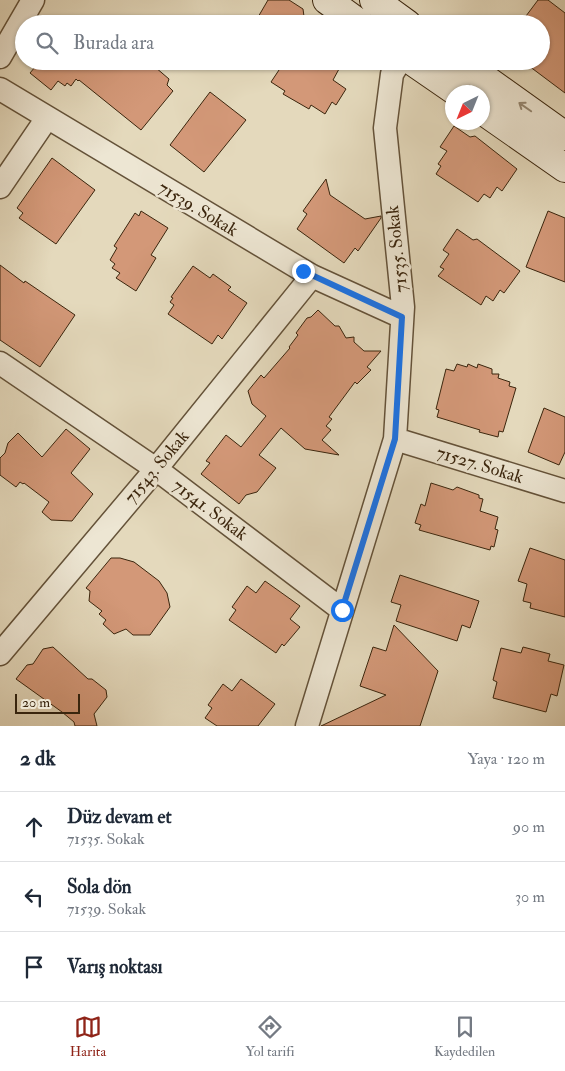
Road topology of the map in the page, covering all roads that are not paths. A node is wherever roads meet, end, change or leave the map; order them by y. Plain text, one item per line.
1 (34, 0) edge
2 (327, 0) edge
3 (374, 0) edge
4 (25, 15) edge
5 (348, 15) edge
6 (395, 15) edge
7 (15, 32) edge
8 (0, 57) edge
9 (394, 70) edge
10 (425, 70) edge
11 (473, 70) edge
12 (447, 85) edge
13 (0, 89) edge
14 (490, 116) edge
15 (46, 118) junction
16 (565, 136) edge
17 (565, 168) edge
18 (0, 187) edge
19 (312, 276) junction
20 (402, 317) junction
21 (0, 362) edge
22 (395, 439) junction
23 (156, 469) junction
24 (565, 491) edge
25 (342, 610) junction
26 (0, 654) edge
27 (308, 726) edge

1 - 4 street
2 - 5 street
3 - 6 street
7 - 8 street
9 - 20 street, 71535. Sokak
10 - 12 street
16 -> 11 street
13 - 15 street, 71539. Sokak
14 - 17 street
15 - 18 street
15 - 19 street, 71539. Sokak
19 - 20 street, 71539. Sokak
19 - 23 street, 71543. Sokak
20 - 22 street, 71535. Sokak
21 - 23 street, 71541. Sokak
22 - 24 street, 71527. Sokak
22 - 25 street, 71535. Sokak
23 - 25 street, 71541. Sokak
23 - 26 street, 71543. Sokak
25 - 27 street, 71535. Sokak

